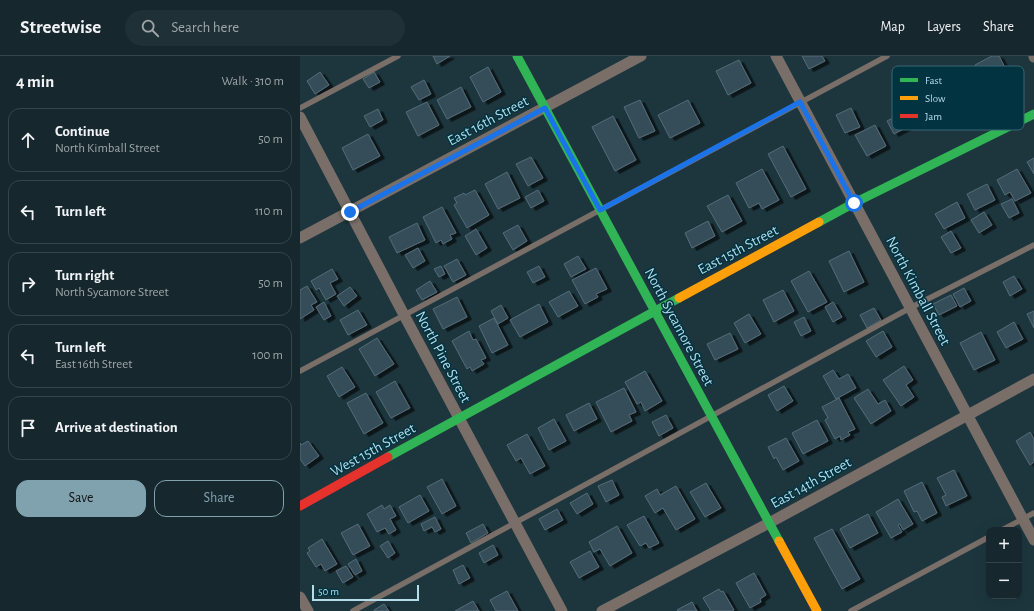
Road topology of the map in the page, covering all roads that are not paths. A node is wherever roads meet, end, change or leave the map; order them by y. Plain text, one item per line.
1 (398, 56) edge
2 (517, 56) edge
3 (641, 56) edge
4 (776, 56) edge
5 (887, 56) edge
6 (800, 102) junction
7 (300, 108) edge
8 (545, 108) junction
9 (1034, 114) edge
10 (300, 117) edge
11 (1024, 119) edge
12 (1002, 130) edge
13 (854, 203) junction
14 (600, 210) junction
15 (350, 212) junction
16 (300, 238) edge
17 (1034, 245) edge
18 (910, 308) junction
19 (655, 311) junction
20 (404, 315) junction
21 (300, 371) edge
22 (1034, 379) edge
23 (711, 416) junction
24 (967, 416) junction
25 (459, 419) junction
26 (300, 506) edge
27 (1034, 513) edge
28 (1023, 519) junction
29 (514, 523) junction
30 (770, 523) junction
31 (1008, 527) edge
32 (986, 539) edge
33 (1034, 540) edge
34 (300, 597) edge
35 (308, 611) edge
36 (353, 611) edge
37 (562, 611) edge
38 (602, 611) edge
39 (817, 611) edge
40 (851, 611) edge

1 - 7 lane
2 - 8 street, North Sycamore Street
3 - 8 street, East 16th Street
4 - 6 street, North Kimball Street
5 - 6 lane
6 - 13 street, North Kimball Street
6 - 14 lane
8 - 14 street, North Sycamore Street
8 - 15 street, East 16th Street
9 - 11 street, East 15th Street
10 - 15 street, North Pine Street
12 - 13 street, East 15th Street
13 - 18 street, North Kimball Street
13 - 19 street, East 15th Street
14 - 19 street, North Sycamore Street
14 - 20 lane
15 - 16 street, East 16th Street
15 - 20 street, North Pine Street
17 - 18 lane
18 - 23 lane
18 - 24 street, North Kimball Street
19 - 23 street, North Sycamore Street
19 - 25 street, East 15th Street
20 - 21 lane
20 - 25 street, North Pine Street
22 - 24 street, East 14th Street
23 - 29 lane
23 - 30 street, North Sycamore Street
24 - 28 street, North Kimball Street
24 - 30 street, East 14th Street
25 - 26 street, West 15th Street
25 - 29 street, North Pine Street
27 - 28 lane
28 - 31 lane
28 - 33 street, North Kimball Street
29 - 36 lane
29 - 37 street, North Pine Street
30 - 38 street, East 14th Street
30 - 39 street, North Sycamore Street
32 - 40 lane
34 - 35 street

